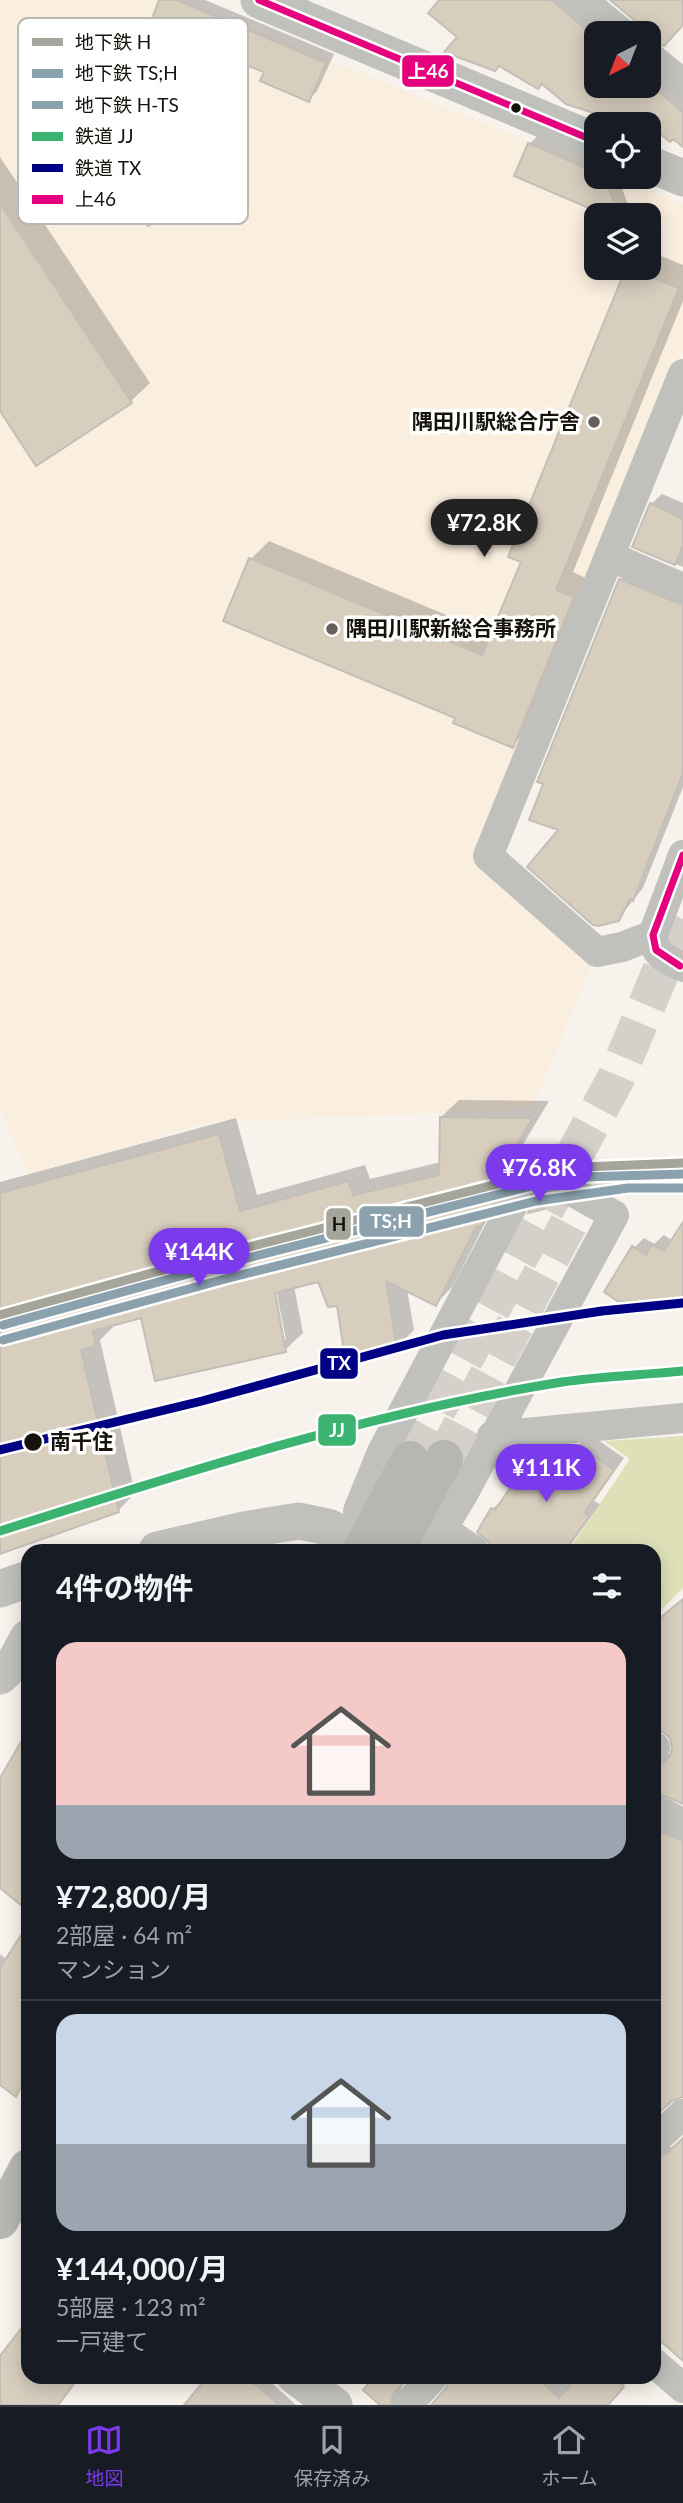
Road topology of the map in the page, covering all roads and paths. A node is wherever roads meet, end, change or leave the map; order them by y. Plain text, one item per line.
1 (259, 0) edge
2 (582, 0) edge
3 (607, 21) edge
4 (662, 67) edge
5 (683, 84) edge
6 (584, 137) edge
7 (661, 169) edge
8 (683, 178) edge
9 (683, 374) edge
10 (609, 556) junction
11 (683, 588) edge
12 (683, 855) edge
13 (653, 935) junction
14 (683, 967) edge
15 (683, 1418) edge
16 (492, 1436) junction
17 (427, 1459) tunnel mouth
18 (434, 1540) edge
19 (183, 1544) edge
20 (363, 1544) edge
21 (371, 1544) edge
22 (376, 1544) edge
23 (466, 1544) edge
24 (21, 1581) edge
25 (0, 1588) edge
26 (21, 1651) edge
27 (0, 1676) edge
28 (661, 1812) edge
29 (683, 1824) edge
30 (683, 2114) edge
31 (661, 2134) edge
32 (21, 2183) edge
33 (0, 2220) edge
34 (661, 2369) edge
35 (306, 2384) edge
36 (427, 2384) edge
37 (683, 2388) edge
38 (334, 2405) edge
39 (407, 2405) edge

1 - 6 street
2 - 3 street
4 - 5 street
7 - 8 street
9 - 10 street
10 - 11 street
10 - 13 street
12 - 13 street
13 - 14 street
15 - 16 street
16 - 18 street
16 - 21 street
17 - 22 main road
18 - 23 street
19 - 20 street
24 - 25 street
26 - 27 street
28 - 29 street
30 - 31 street
32 - 33 main road
34 - 37 street
35 - 38 street
36 - 39 street

